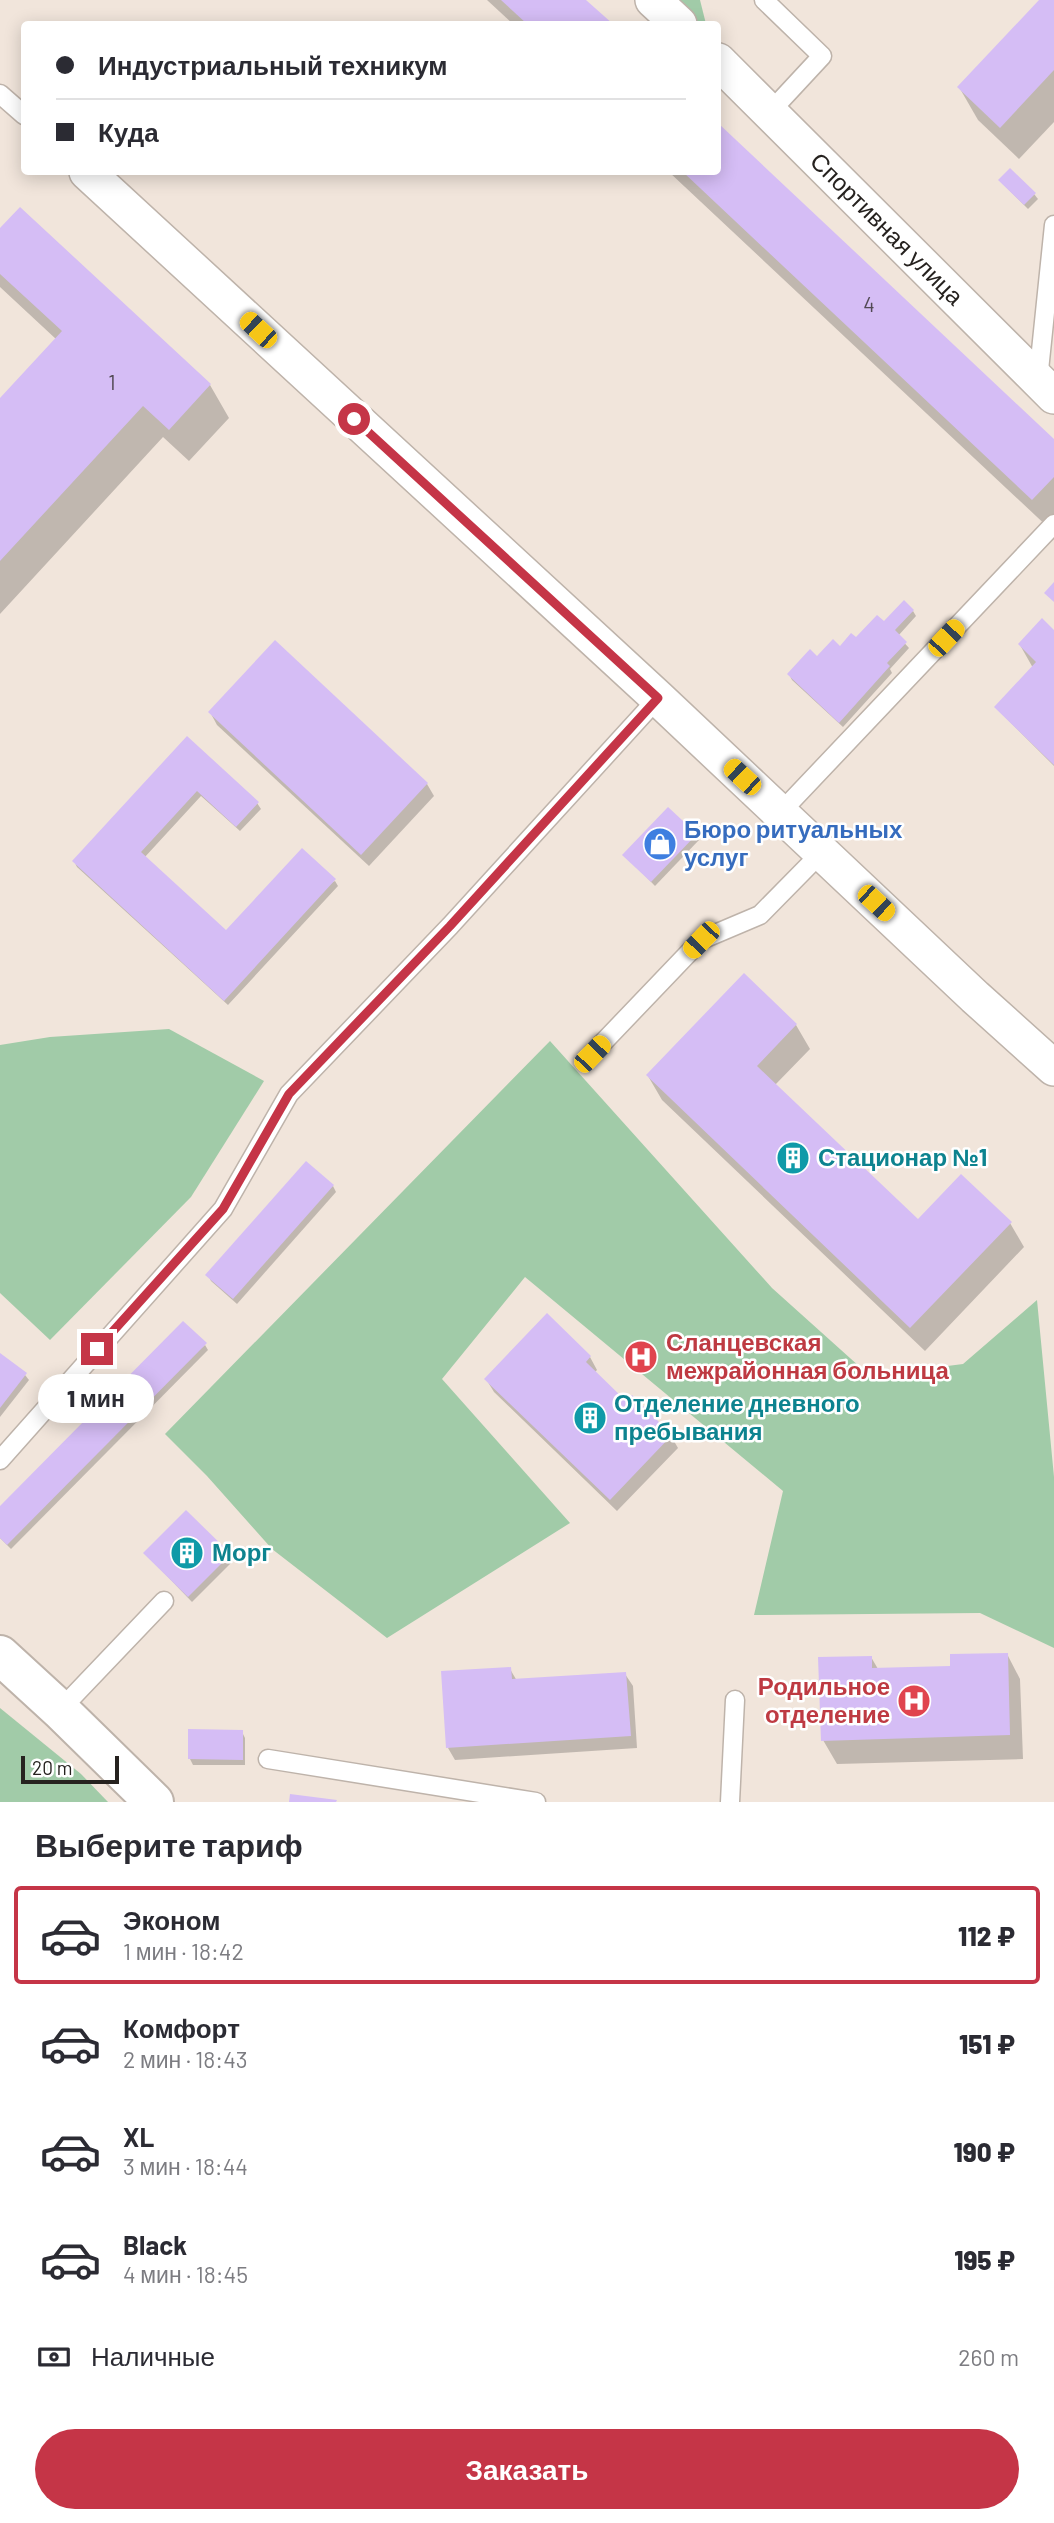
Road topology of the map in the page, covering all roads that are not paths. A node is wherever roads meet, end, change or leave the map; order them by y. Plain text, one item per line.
1 (653, 0) edge
2 (764, 0) edge
3 (676, 21) edge
4 (721, 64) edge
5 (0, 94) edge
6 (770, 111) junction
7 (21, 112) edge
8 (90, 175) edge
9 (1054, 225) edge
10 (1049, 380) edge
11 (1054, 524) edge
12 (658, 698) junction
13 (780, 813) junction
14 (822, 852) junction
15 (592, 1054) dead end
16 (1054, 1068) edge
17 (0, 1460) edge
18 (164, 1601) dead end
19 (0, 1655) edge
20 (735, 1700) dead end
21 (61, 1710) junction
22 (268, 1759) dead end
23 (154, 1802) edge
24 (536, 1802) edge
25 (730, 1802) edge

1 - 3 street
2 - 6 lane
4 - 6 street, Спортивная улица
5 - 7 lane
6 - 10 street, Спортивная улица
8 - 12 street
9 - 10 lane
11 - 13 lane
12 - 13 street
12 - 17 lane
13 - 14 street
14 - 15 lane
14 - 16 street
18 - 21 lane
19 - 21 street
20 - 25 lane
21 - 23 street
22 - 24 lane

